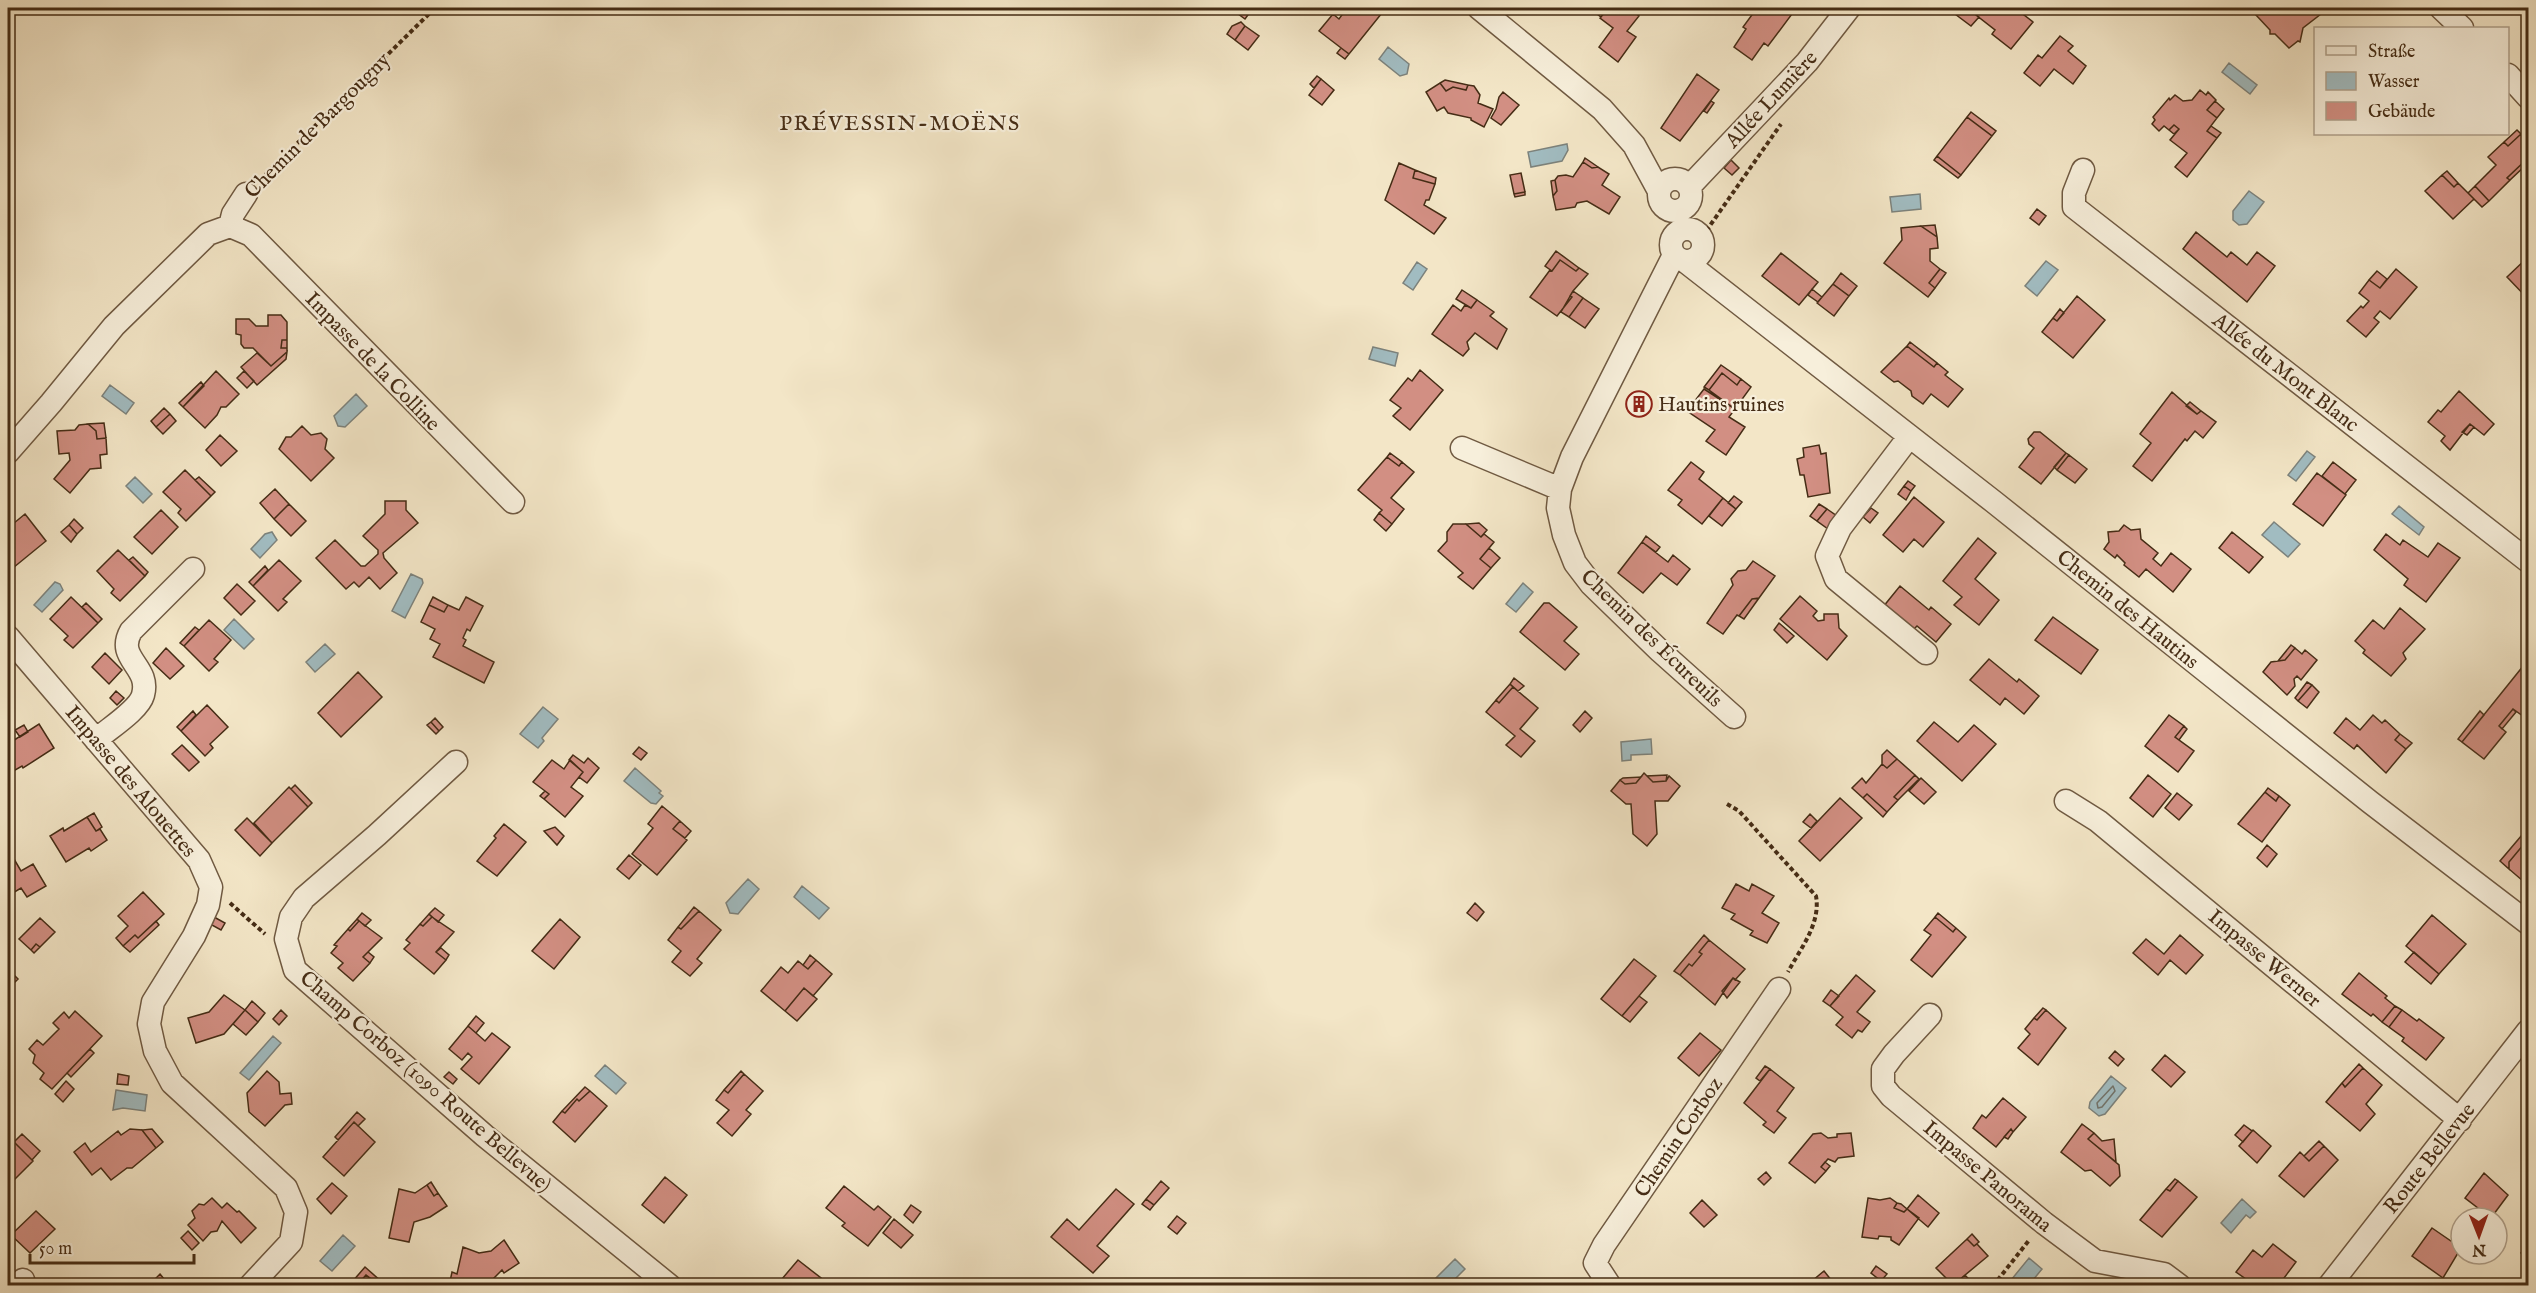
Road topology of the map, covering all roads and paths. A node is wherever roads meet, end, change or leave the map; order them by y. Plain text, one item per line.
1 (435, 8) edge
2 (1479, 8) edge
3 (1849, 8) edge
4 (2442, 8) edge
5 (2461, 27) edge
6 (2509, 76) edge
7 (2529, 97) edge
8 (1785, 118) dead end
9 (2083, 170) dead end
10 (1676, 193) junction
11 (246, 194) joint
12 (230, 226) junction
13 (1689, 246) junction
14 (1910, 437) junction
15 (1462, 448) dead end
16 (8, 452) edge
17 (1560, 489) junction
18 (513, 502) dead end
19 (2529, 561) edge
20 (193, 569) dead end
21 (8, 637) edge
22 (1926, 653) dead end
23 (1734, 717) dead end
24 (96, 740) junction
25 (456, 762) dead end
26 (2066, 801) dead end
27 (1727, 804) dead end
28 (211, 887) junction
29 (2529, 923) edge
30 (289, 955) junction
31 (1779, 989) joint
32 (1930, 1015) dead end
33 (2529, 1031) edge
34 (2460, 1120) junction
35 (2044, 1223) junction
36 (664, 1284) edge
37 (250, 1286) edge
38 (1611, 1286) edge
39 (1993, 1286) edge
40 (2180, 1286) edge
41 (2329, 1286) edge

1 - 11 path, Chemin de Bargougny
2 - 10 street
3 - 10 street, Allée Lumière
4 - 5 street
6 - 7 street
8 - 13 path
9 - 19 street, Allée du Mont Blanc
10 - 13 street, Chemin des Hautins
11 - 12 street, Chemin de Bargougny
12 - 16 street
12 - 18 street, Impasse de la Colline
13 - 14 street, Chemin des Hautins
13 - 17 street, Chemin des Écureuils
14 - 22 street
14 - 29 street, Chemin des Hautins
15 - 17 street
17 - 23 street, Chemin des Écureuils
20 - 24 street
21 - 24 street, Impasse des Alouettes
24 - 28 street, Impasse des Alouettes
25 - 30 street, Champ Corboz (1090 Route Bellevue)
26 - 34 street, Impasse Werner
27 - 31 path
28 - 30 path
28 - 37 street
30 - 36 street, Champ Corboz (1090 Route Bellevue)
31 - 38 street, Chemin Corboz
32 - 35 street, Impasse Panorama
33 - 34 street, Route Bellevue
34 - 41 street, Route Bellevue
35 - 39 path
35 - 40 street, Impasse Panorama

